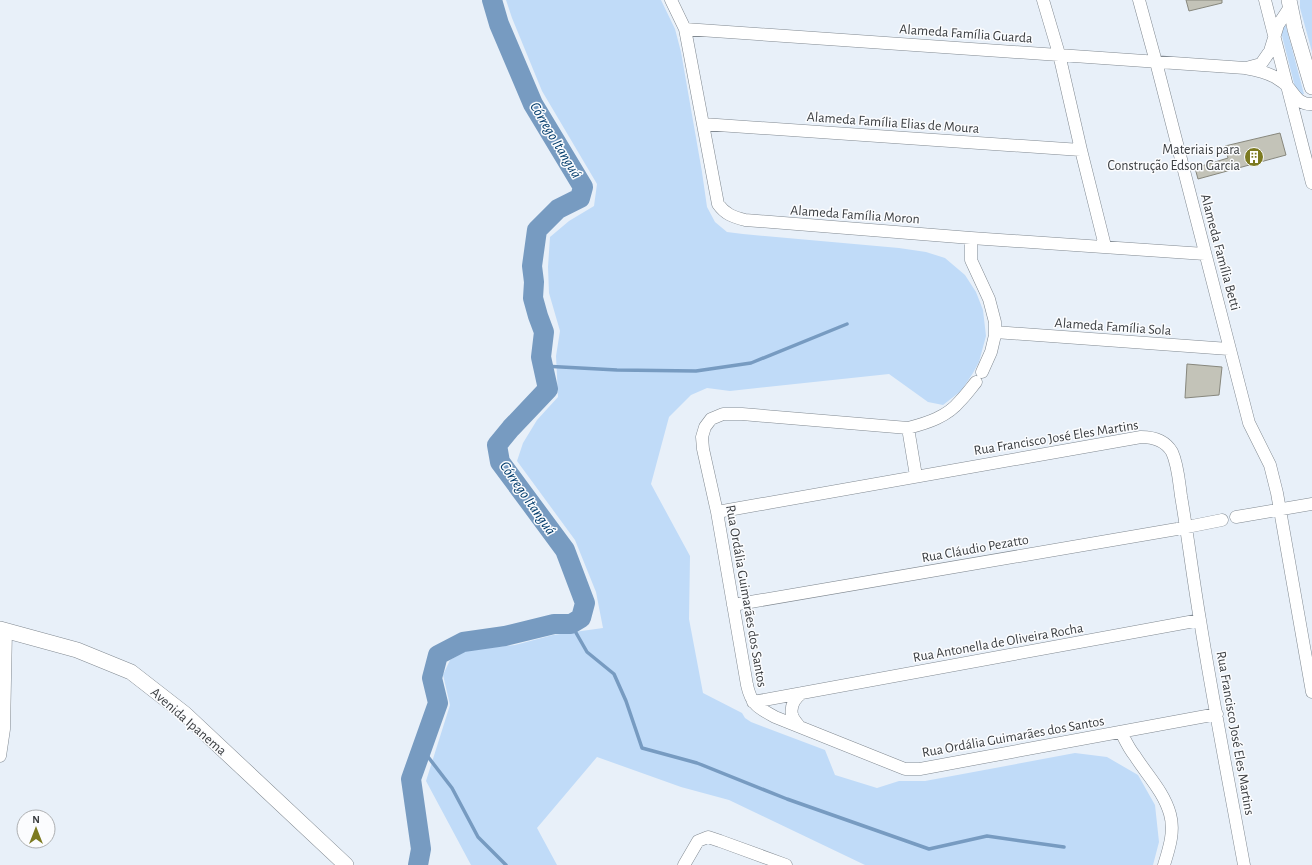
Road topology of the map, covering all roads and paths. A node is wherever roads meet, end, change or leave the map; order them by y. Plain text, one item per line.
1 (671, 0) edge
2 (1043, 0) edge
3 (1139, 0) edge
4 (1265, 0) edge
5 (1291, 2) edge
6 (685, 29) junction
7 (1274, 34) junction
8 (1059, 54) junction
9 (1156, 62) junction
10 (1245, 68) junction
11 (1287, 86) junction
12 (1312, 87) edge
13 (1312, 104) edge
14 (703, 124) junction
15 (1081, 150) junction
16 (1312, 183) edge
17 (971, 238) junction
18 (1105, 246) junction
19 (1205, 254) junction
20 (995, 332) junction
21 (1229, 349) junction
22 (908, 428) junction
23 (916, 476) junction
24 (1312, 504) edge
25 (1281, 510) junction
26 (717, 512) junction
27 (1236, 517) dead end
28 (1222, 520) dead end
29 (1187, 527) junction
30 (733, 605) junction
31 (1200, 620) junction
32 (3, 629) edge
33 (1312, 692) edge
34 (802, 693) junction
35 (753, 702) junction
36 (1217, 714) junction
37 (799, 726) junction
38 (1121, 732) junction
39 (0, 756) edge
40 (346, 865) edge
41 (684, 865) edge
42 (786, 865) edge
43 (1164, 865) edge
44 (1244, 865) edge

1 - 6 street, Alameda Família Moron
2 - 8 street
3 - 9 street, Alameda Família Betti
4 - 7 street
5 - 7 street, Alameda Família Guarda
5 - 12 main road
6 - 8 street, Alameda Família Guarda
6 - 14 street, Alameda Família Moron
7 - 10 street, Alameda Família Guarda
7 - 11 street
8 - 9 street, Alameda Família Guarda
8 - 15 street
9 - 10 street, Alameda Família Guarda
9 - 19 street, Alameda Família Betti
10 - 11 street, Alameda Família Guarda
11 - 13 street
11 - 16 street
14 - 15 street, Alameda Família Elias de Moura
14 - 17 street, Alameda Família Moron
15 - 18 street
17 - 18 street, Alameda Família Moron
17 - 20 street, Rua Ordália Guimarães dos Santos
18 - 19 street, Alameda Família Moron
19 - 21 street, Alameda Família Betti
20 - 21 street, Alameda Família Sola
20 - 22 street, Rua Ordália Guimarães dos Santos
21 - 25 street, Alameda Família Betti
22 - 23 street
22 - 26 street, Rua Ordália Guimarães dos Santos
23 - 26 street, Rua Francisco José Eles Martins
23 - 29 street, Rua Francisco José Eles Martins
24 - 25 street
25 - 27 street
25 - 33 street, Alameda Família Betti
26 - 30 street, Rua Ordália Guimarães dos Santos
28 - 29 street, Rua Cláudio Pezatto
29 - 30 street, Rua Cláudio Pezatto
29 - 31 street, Rua Francisco José Eles Martins
30 - 35 street, Rua Ordália Guimarães dos Santos
31 - 34 street, Rua Antonella de Oliveira Rocha
31 - 36 street, Rua Francisco José Eles Martins
32 - 39 street
32 - 40 main road, Avenida Ipanema
34 - 35 street, Rua Antonella de Oliveira Rocha
34 - 37 street
35 - 37 street, Rua Ordália Guimarães dos Santos
36 - 38 street, Rua Ordália Guimarães dos Santos
36 - 44 street, Rua Francisco José Eles Martins
37 - 38 street, Rua Ordália Guimarães dos Santos
38 - 43 street
41 - 42 street

